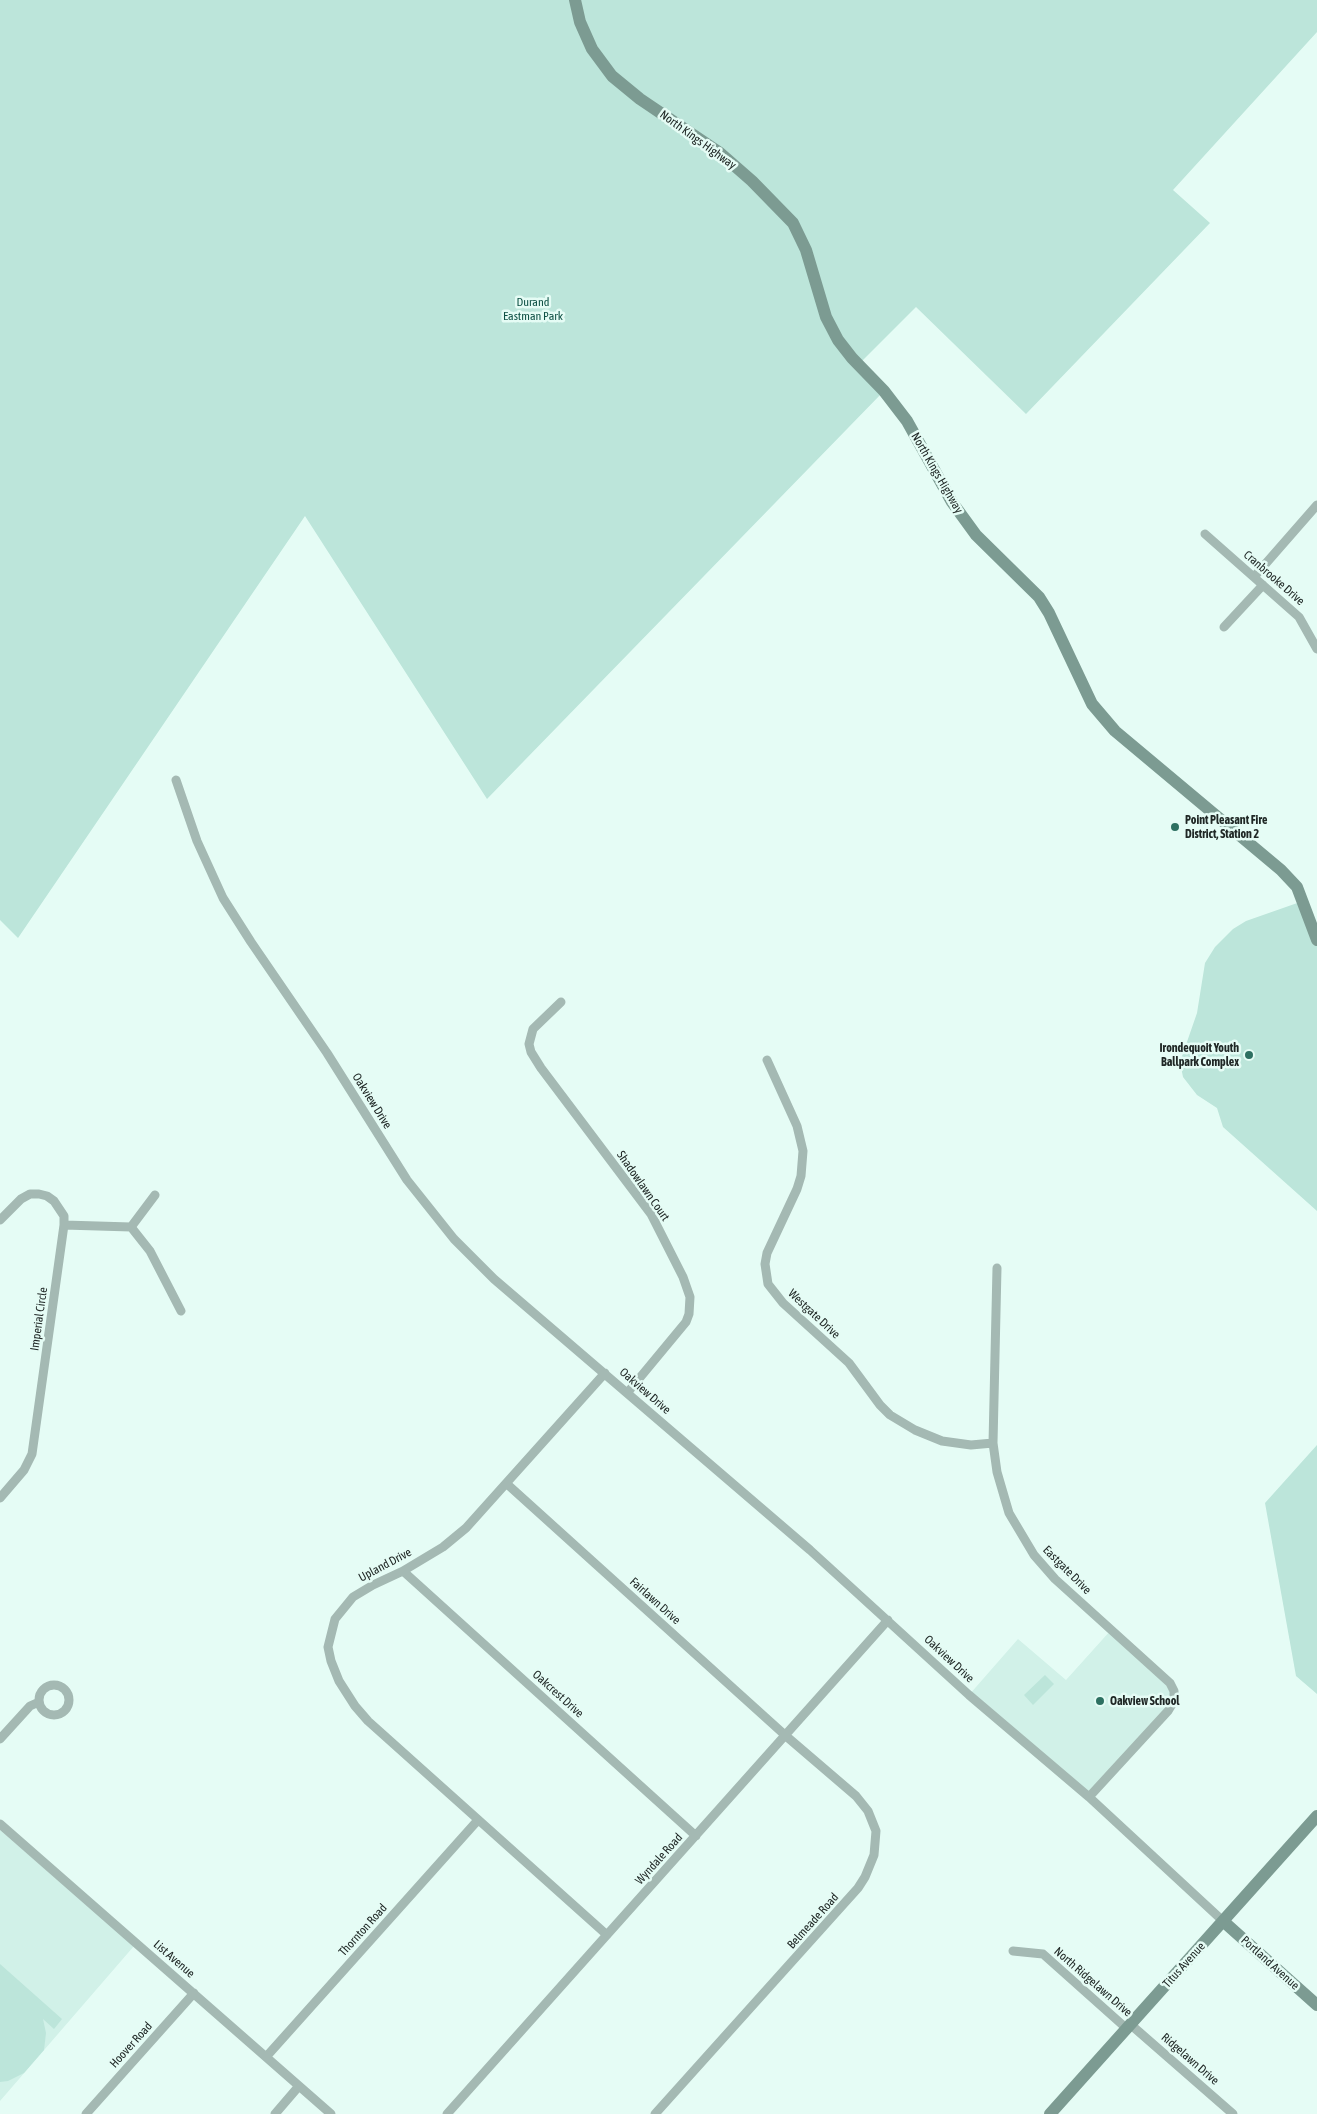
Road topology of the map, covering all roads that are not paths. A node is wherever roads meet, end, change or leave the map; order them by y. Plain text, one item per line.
1 (575, 0) edge
2 (1317, 505) edge
3 (1205, 534) dead end
4 (1254, 577) junction
5 (1263, 585) junction
6 (1224, 627) dead end
7 (1317, 649) edge
8 (176, 780) dead end
9 (1317, 940) edge
10 (561, 1002) dead end
11 (767, 1060) dead end
12 (155, 1195) dead end
13 (0, 1220) edge
14 (64, 1225) junction
15 (131, 1227) junction
16 (997, 1268) dead end
17 (181, 1311) dead end
18 (605, 1373) junction
19 (628, 1392) junction
20 (993, 1443) junction
21 (507, 1484) junction
22 (0, 1498) edge
23 (403, 1571) junction
24 (888, 1620) junction
25 (39, 1702) dead end
26 (786, 1736) junction
27 (0, 1739) edge
28 (1089, 1797) junction
29 (1317, 1816) edge
30 (478, 1820) junction
31 (0, 1824) edge
32 (696, 1836) junction
33 (1223, 1921) junction
34 (607, 1935) junction
35 (1013, 1951) dead end
36 (194, 1993) junction
37 (1317, 2005) edge
38 (1128, 2026) junction
39 (266, 2057) junction
40 (299, 2086) junction
41 (86, 2114) edge
42 (275, 2114) edge
43 (331, 2114) edge
44 (447, 2114) edge
45 (655, 2114) edge
46 (1050, 2114) edge
47 (1233, 2114) edge

1 - 9 street, North Kings Highway
2 - 4 street
3 - 4 street, Cranbrooke Drive
4 - 5 street, Cranbrooke Drive
5 - 6 street
5 - 7 street, Cranbrooke Drive
8 - 18 street, Oakview Drive
10 - 19 street, Shadowlawn Court
11 - 20 street, Westgate Drive
12 - 15 street
13 - 14 street, Imperial Circle
14 - 15 street
14 - 22 street, Imperial Circle
15 - 17 street
16 - 20 street, Eastgate Drive
18 - 19 street, Oakview Drive
18 - 21 street, Upland Drive
19 - 24 street, Oakview Drive
20 - 28 street, Eastgate Drive
21 - 23 street, Upland Drive
21 - 26 street, Fairlawn Drive
23 - 30 street, Upland Drive
23 - 32 street, Oakcrest Drive
24 - 26 street, Wyndale Road
24 - 28 street, Oakview Drive
25 - 27 street
26 - 32 street, Wyndale Road
26 - 45 street, Belmeade Road
28 - 33 street, Oakview Drive
29 - 33 street, Titus Avenue
30 - 34 street, Upland Drive
30 - 39 street, Thornton Road
31 - 36 street, List Avenue
32 - 34 street, Wyndale Road
33 - 37 street, Portland Avenue
33 - 38 street, Titus Avenue
34 - 44 street, Wyndale Road
35 - 38 street, North Ridgelawn Drive
36 - 39 street, List Avenue
36 - 41 street, Hoover Road
38 - 46 street, Titus Avenue
38 - 47 street, Ridgelawn Drive
39 - 40 street, List Avenue
40 - 42 street
40 - 43 street, List Avenue

